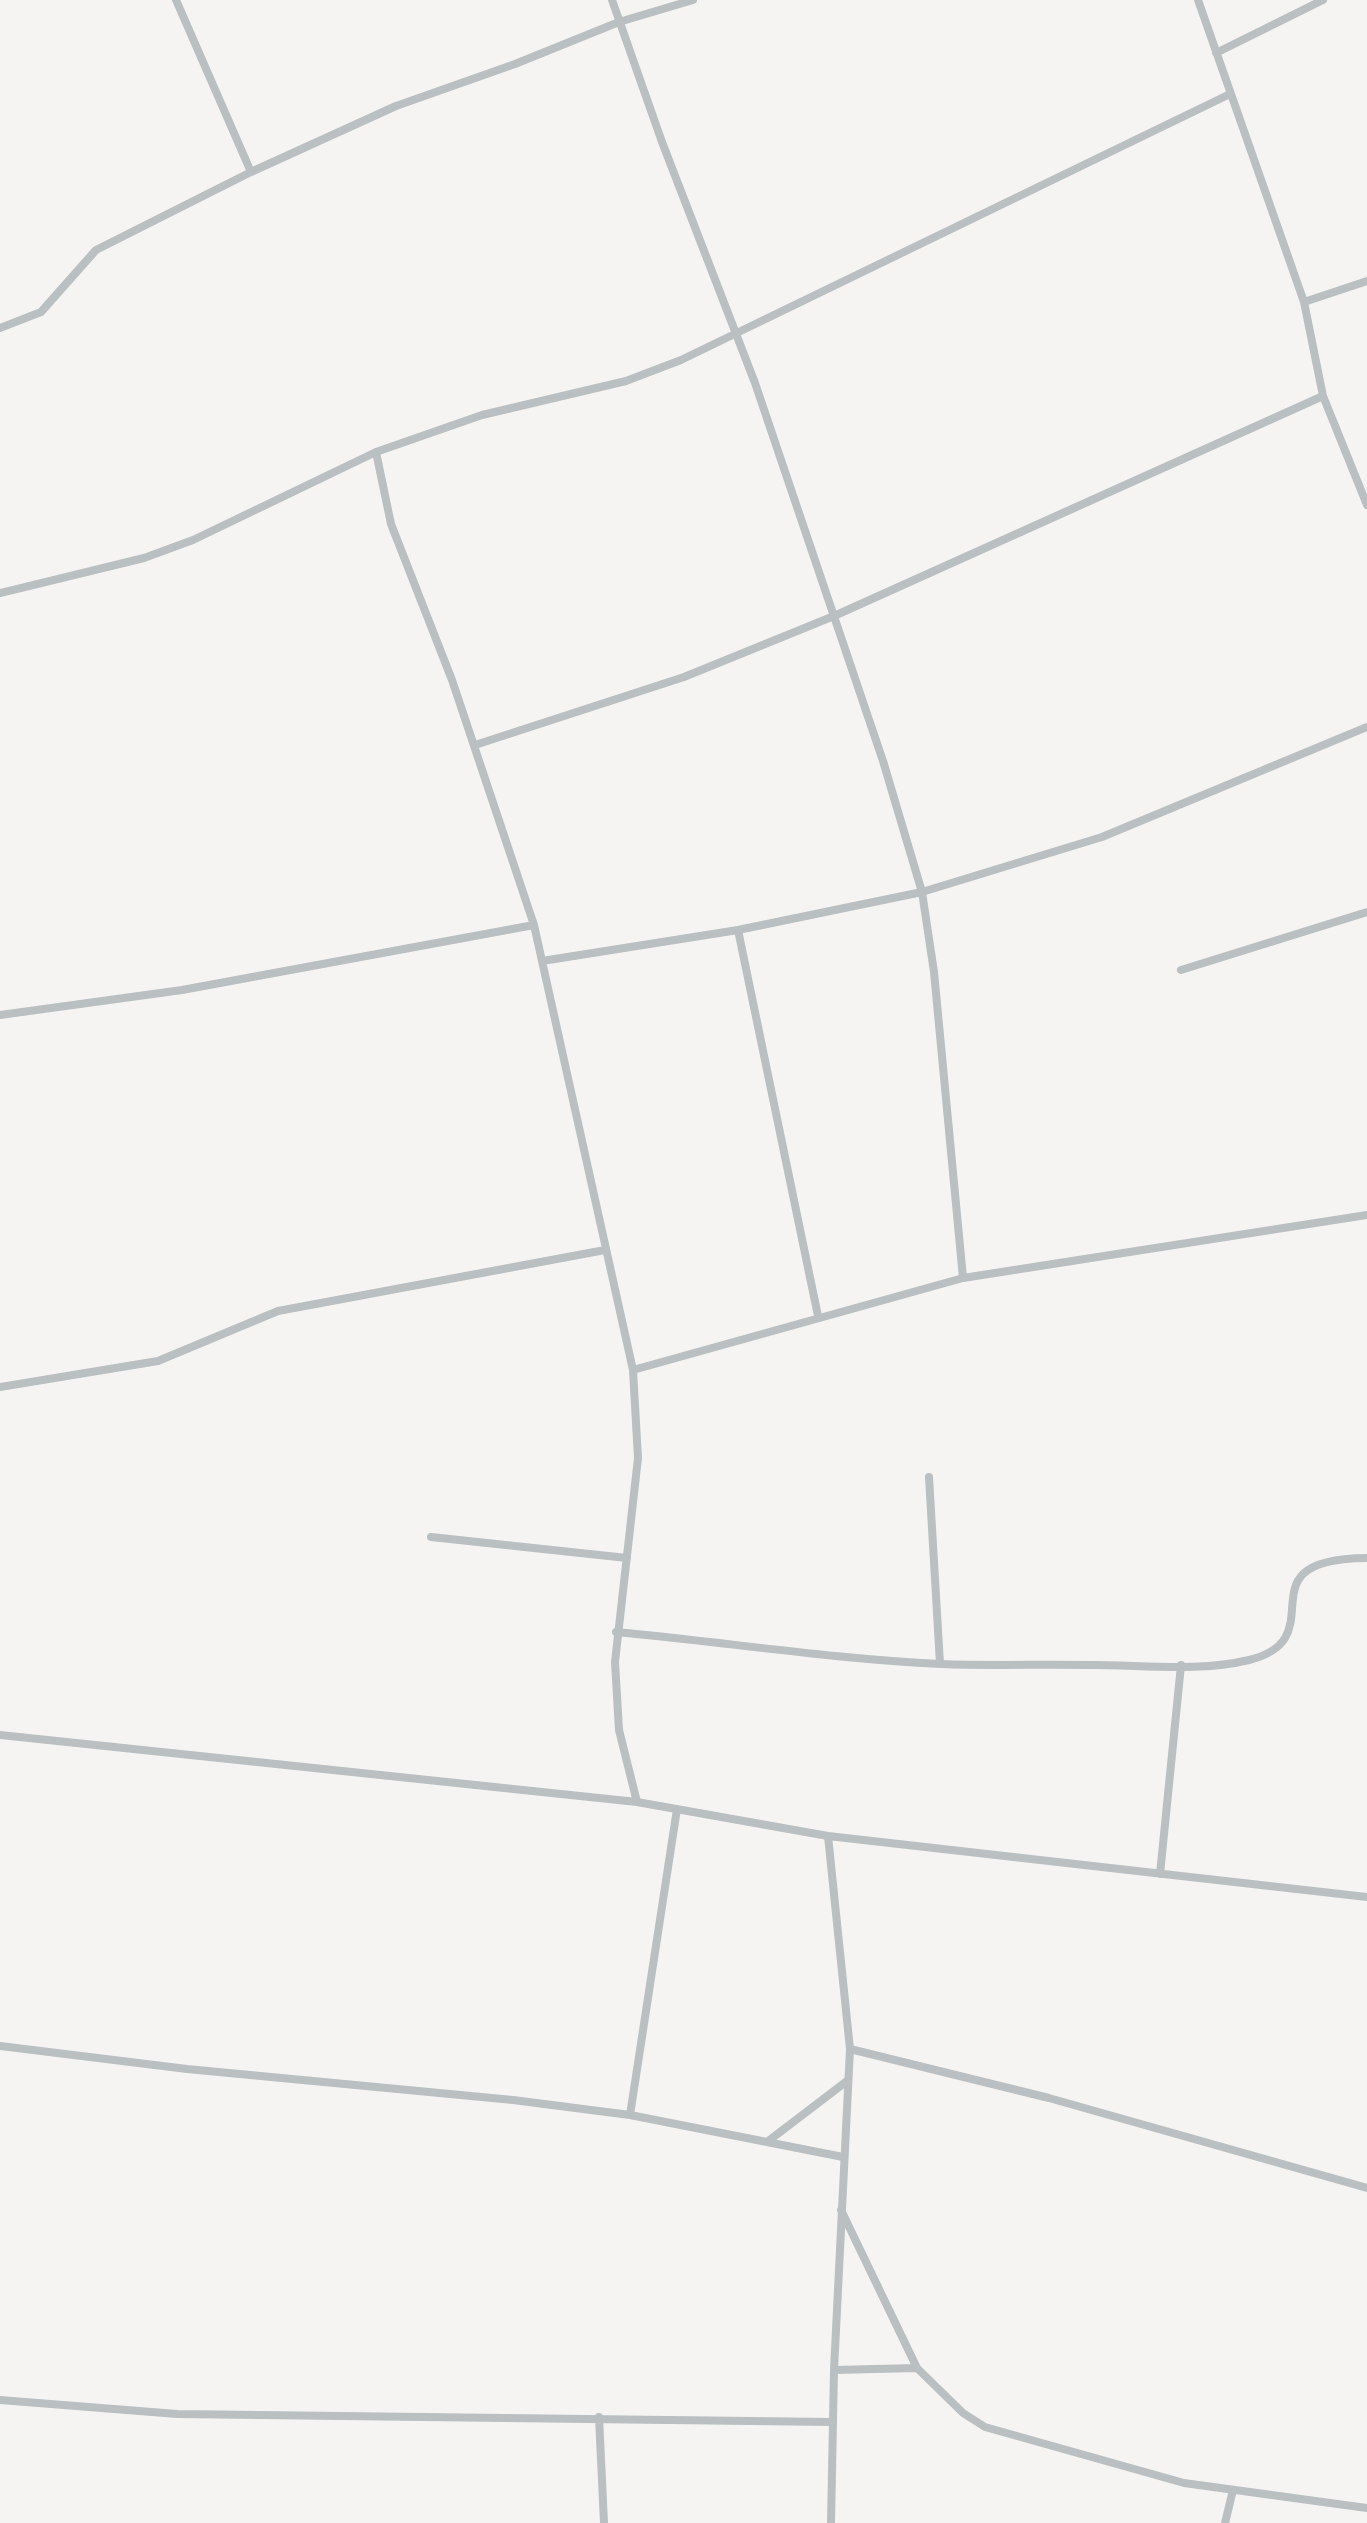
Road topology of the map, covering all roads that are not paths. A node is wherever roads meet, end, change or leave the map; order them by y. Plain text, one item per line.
1 (176, 0) edge
2 (612, 0) edge
3 (693, 0) edge
4 (1198, 0) edge
5 (1323, 0) edge
6 (619, 22) junction
7 (1216, 53) junction
8 (1230, 94) junction
9 (251, 172) junction
10 (1367, 281) edge
11 (1304, 302) junction
12 (0, 328) edge
13 (737, 332) junction
14 (1323, 396) junction
15 (376, 452) junction
16 (1367, 505) edge
17 (0, 593) edge
18 (834, 616) junction
19 (1367, 727) edge
20 (475, 745) junction
21 (922, 892) junction
22 (1367, 912) edge
23 (534, 925) junction
24 (738, 930) junction
25 (542, 961) junction
26 (1181, 970) dead end
27 (0, 1015) edge
28 (1367, 1215) edge
29 (605, 1250) junction
30 (963, 1278) junction
31 (818, 1316) junction
32 (633, 1370) junction
33 (0, 1387) edge
34 (929, 1477) dead end
35 (431, 1537) dead end
36 (627, 1558) junction
37 (1367, 1558) edge
38 (616, 1632) junction
39 (940, 1664) junction
40 (1181, 1665) junction
41 (0, 1735) edge
42 (637, 1802) junction
43 (677, 1809) junction
44 (828, 1836) junction
45 (1160, 1874) junction
46 (1367, 1897) edge
47 (0, 2046) edge
48 (850, 2049) junction
49 (847, 2081) junction
50 (630, 2115) junction
51 (767, 2142) junction
52 (843, 2157) junction
53 (1367, 2188) edge
54 (841, 2209) junction
55 (917, 2368) junction
56 (834, 2370) junction
57 (0, 2400) edge
58 (599, 2417) junction
59 (832, 2422) junction
60 (1233, 2490) junction
61 (1367, 2508) edge
62 (604, 2523) edge
63 (831, 2523) edge
64 (1225, 2523) edge

1 - 9 street
2 - 6 street
3 - 6 street
4 - 7 street
5 - 7 street
6 - 9 street
6 - 13 street
7 - 8 street
8 - 11 street
8 - 13 street
9 - 12 street
10 - 11 street
11 - 14 street
13 - 15 street
13 - 18 street
14 - 16 street
14 - 18 street
15 - 17 street
15 - 20 street
18 - 20 street
18 - 21 street
19 - 21 street
20 - 23 street
21 - 24 street
21 - 30 street
22 - 26 street
23 - 25 street
23 - 27 street
24 - 25 street
24 - 31 street
25 - 29 street
28 - 30 street
29 - 32 street
29 - 33 street
30 - 31 street
31 - 32 street
32 - 36 street
34 - 39 street
35 - 36 street
36 - 38 street
37 - 40 street
38 - 39 street
38 - 42 street
39 - 40 street
40 - 45 street
41 - 42 street
42 - 43 street
43 - 44 street
43 - 50 street
44 - 45 street
44 - 48 street
45 - 46 street
47 - 50 street
48 - 49 street
48 - 53 street
49 - 51 street
49 - 52 street
50 - 51 street
51 - 52 street
52 - 54 street
54 - 55 street
54 - 56 street
55 - 56 street
55 - 60 street
56 - 59 street
57 - 58 street
58 - 59 street
58 - 62 street
59 - 63 street
60 - 61 street
60 - 64 street

